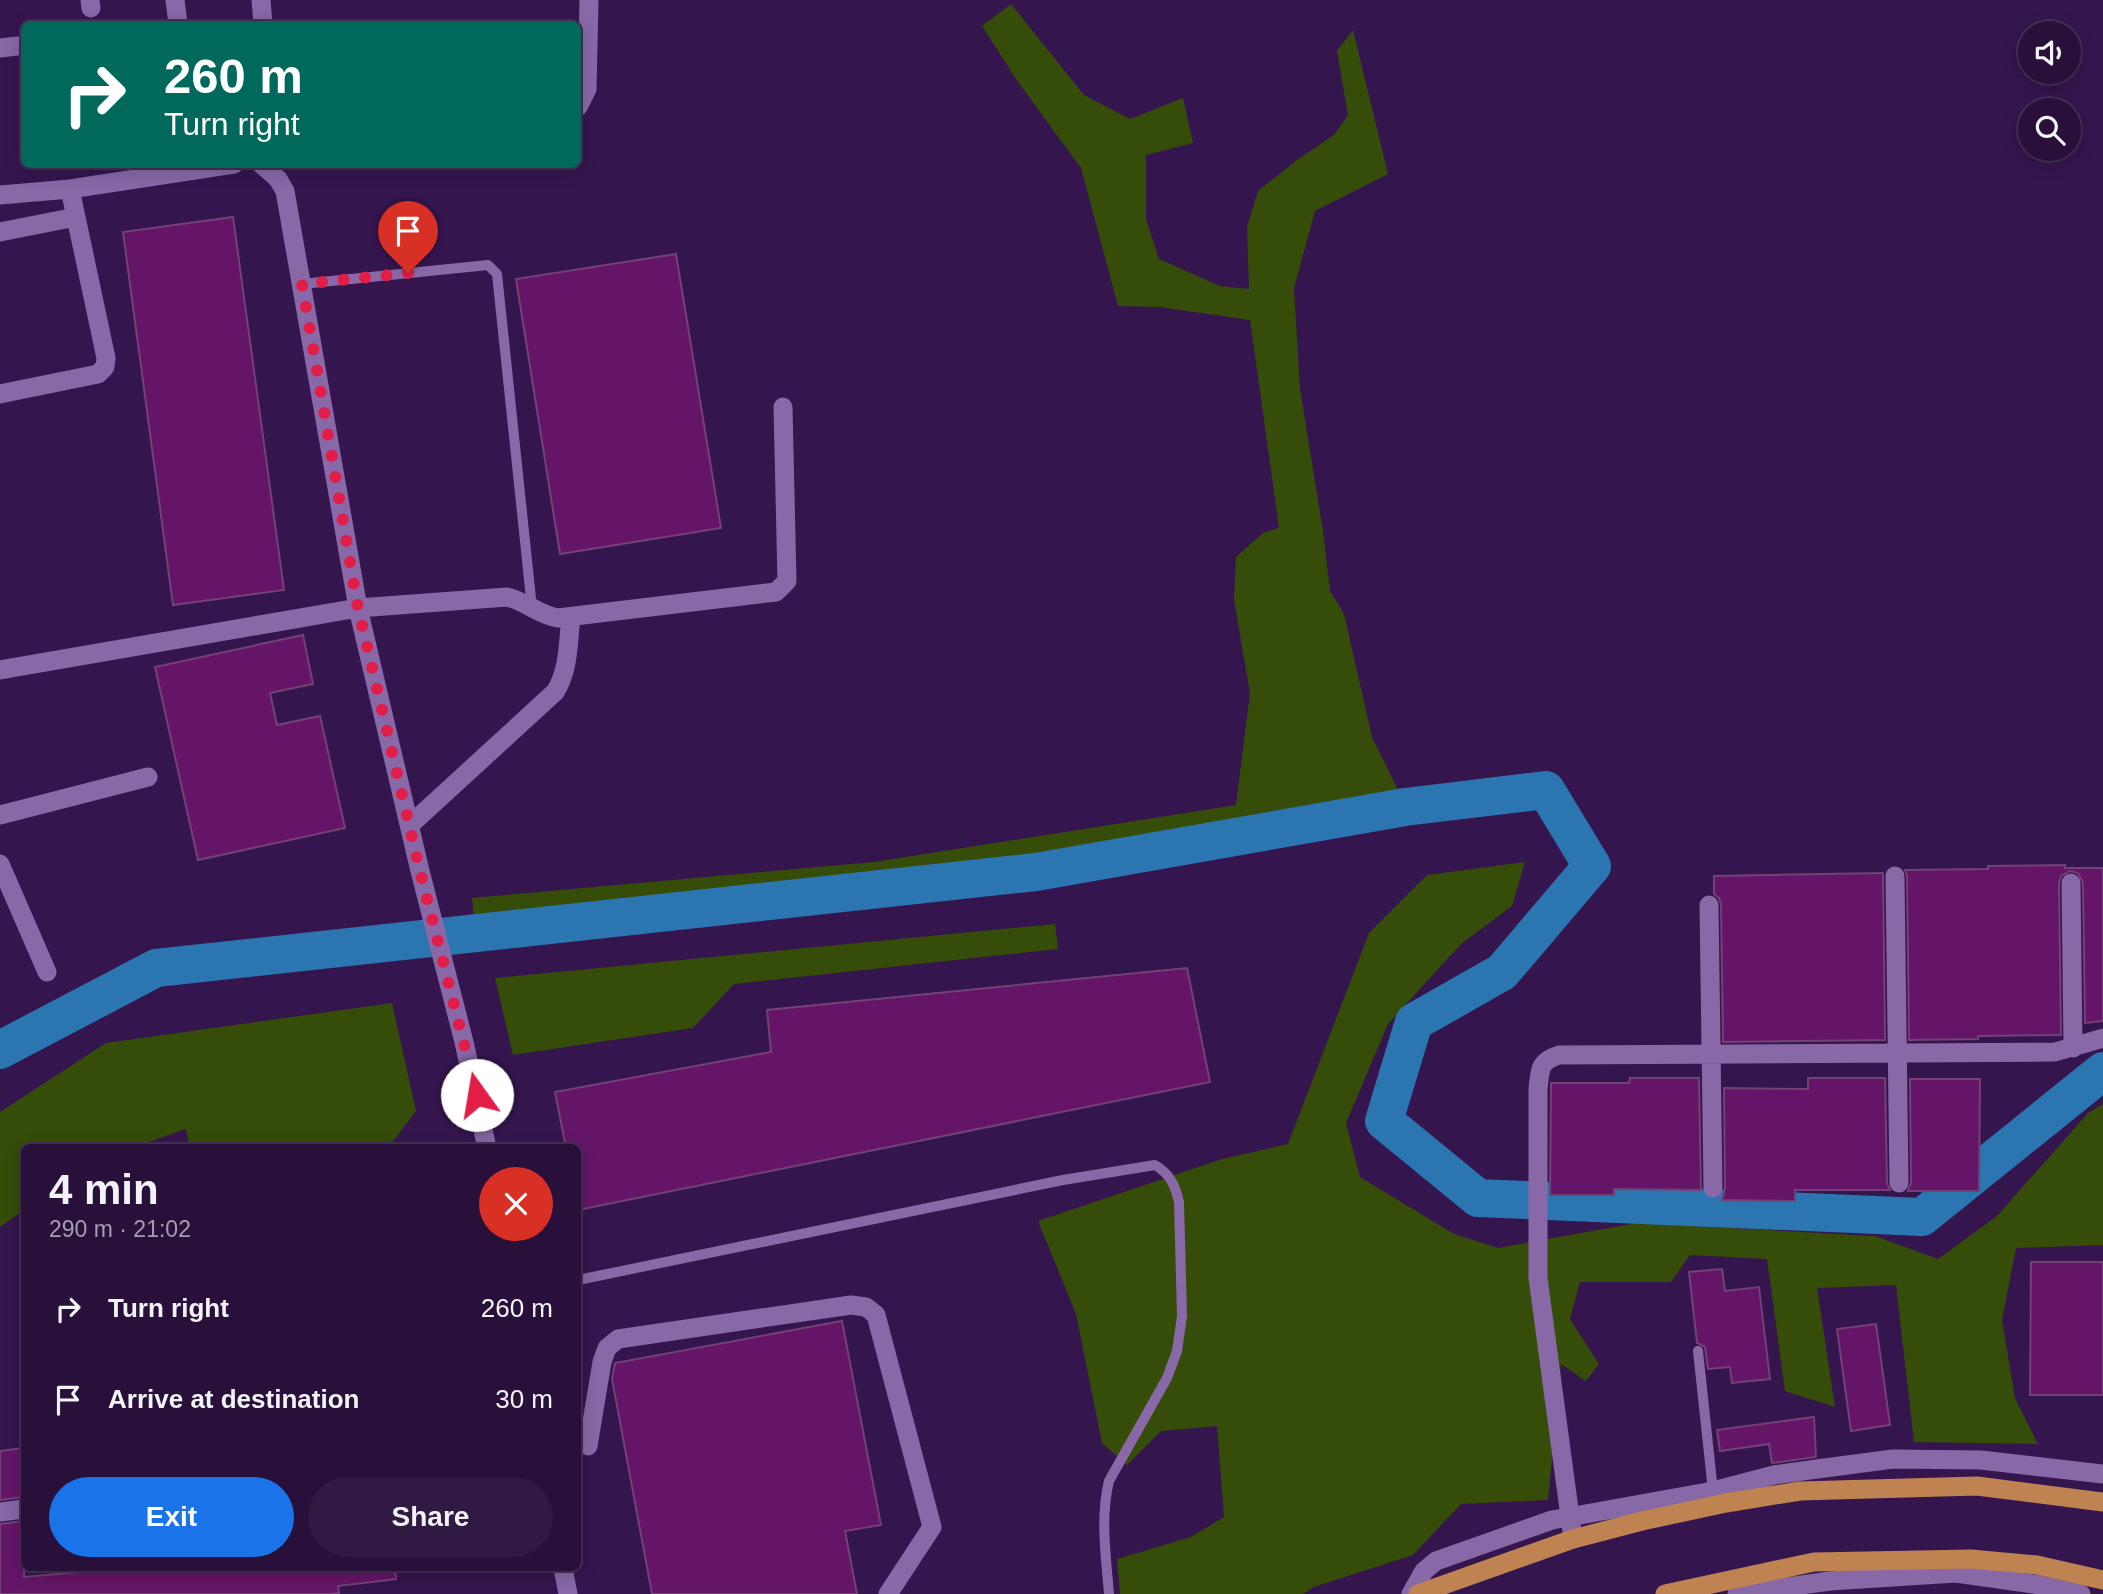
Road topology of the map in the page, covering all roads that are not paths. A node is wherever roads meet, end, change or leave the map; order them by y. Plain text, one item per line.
1 (175, 0) edge
2 (261, 0) edge
3 (589, 0) edge
4 (178, 21) edge
5 (263, 21) edge
6 (581, 101) edge
7 (208, 168) edge
8 (266, 168) edge
9 (70, 189) junction
10 (0, 195) edge
11 (76, 217) junction
12 (0, 232) edge
13 (302, 284) junction
14 (0, 394) edge
15 (783, 407) dead end
16 (358, 608) junction
17 (532, 608) junction
18 (571, 617) junction
19 (0, 670) edge
20 (148, 777) dead end
21 (0, 815) edge
22 (410, 825) junction
23 (0, 864) edge
24 (1895, 876) dead end
25 (2071, 883) dead end
26 (1709, 905) dead end
27 (47, 972) dead end
28 (2103, 1038) edge
29 (2073, 1048) junction
30 (1898, 1053) junction
31 (1712, 1054) junction
32 (486, 1144) edge
33 (1899, 1183) dead end
34 (1713, 1188) dead end
35 (581, 1279) edge
36 (1698, 1350) dead end
37 (588, 1446) dead end
38 (2103, 1474) edge
39 (1713, 1491) junction
40 (2103, 1502) edge
41 (21, 1509) edge
42 (0, 1512) edge
43 (1571, 1517) junction
44 (1573, 1539) junction
45 (564, 1571) edge
46 (2103, 1580) edge
47 (568, 1594) edge
48 (888, 1594) edge
49 (1109, 1594) edge
50 (1410, 1594) edge
51 (1418, 1594) edge
52 (1665, 1594) edge
53 (1737, 1594) edge
54 (2081, 1594) edge

1 - 4 street
2 - 5 street
3 - 6 street
7 - 9 street
8 - 13 street
9 - 10 street
9 - 11 street
11 - 12 street
11 - 14 street
13 - 16 street
13 - 17 lane
15 - 18 street
16 - 17 street
16 - 19 street
16 - 22 street
17 - 18 street
18 - 22 street
20 - 21 street
22 - 32 street
23 - 27 street
24 - 30 street
25 - 29 street
26 - 31 street
28 - 29 street
29 - 30 street
30 - 31 street
30 - 33 street
31 - 34 street
31 - 43 street
35 - 49 lane
36 - 39 lane
37 - 48 street
38 - 39 street
39 - 43 street
40 - 44 highway
41 - 42 street
43 - 44 street
43 - 50 street
44 - 51 highway
45 - 47 street
46 - 52 highway
53 - 54 street

